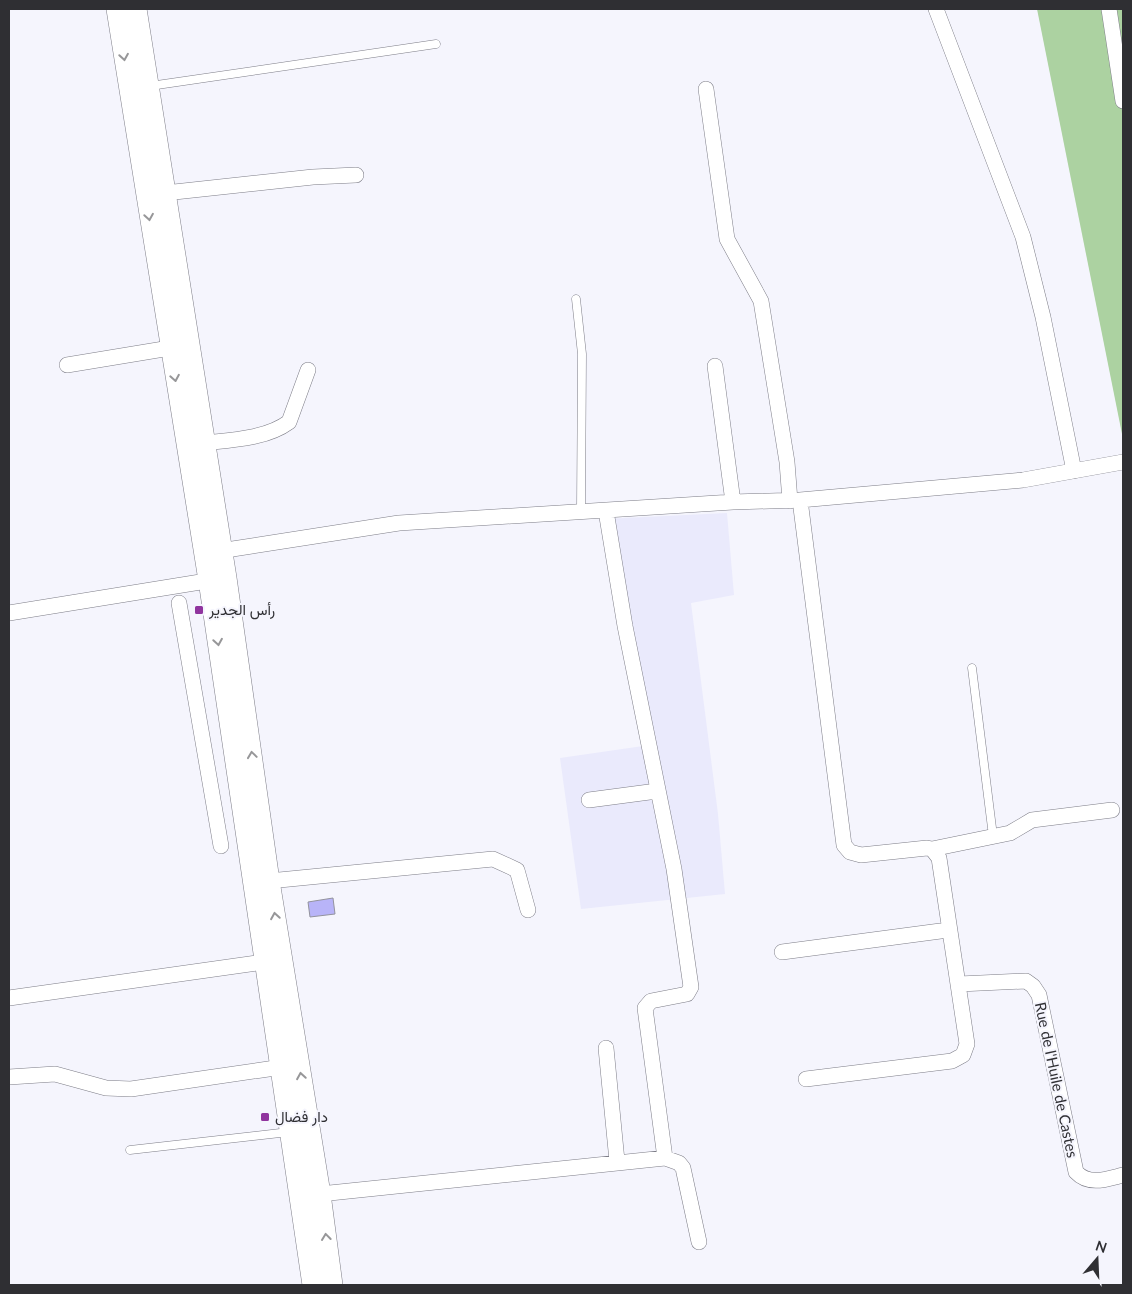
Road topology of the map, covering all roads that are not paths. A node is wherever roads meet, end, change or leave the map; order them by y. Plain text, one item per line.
1 (117, 9) edge
2 (136, 9) edge
3 (936, 9) edge
4 (1109, 9) edge
5 (436, 44) dead end
6 (148, 86) junction
7 (706, 89) dead end
8 (1123, 101) edge
9 (356, 175) dead end
10 (165, 194) junction
11 (576, 298) dead end
12 (170, 348) junction
13 (68, 365) dead end
14 (715, 366) dead end
15 (308, 370) dead end
16 (203, 443) junction
17 (1123, 462) edge
18 (1074, 471) junction
19 (795, 500) junction
20 (733, 502) junction
21 (606, 511) junction
22 (581, 512) junction
23 (213, 552) junction
24 (217, 579) junction
25 (179, 603) dead end
26 (9, 613) edge
27 (972, 668) dead end
28 (657, 791) junction
29 (590, 800) dead end
30 (1112, 810) dead end
31 (993, 836) junction
32 (220, 846) dead end
33 (932, 849) junction
34 (269, 881) junction
35 (528, 910) dead end
36 (948, 930) junction
37 (782, 952) dead end
38 (264, 962) junction
39 (959, 984) junction
40 (9, 998) edge
41 (606, 1048) dead end
42 (282, 1066) junction
43 (9, 1077) edge
44 (806, 1079) dead end
45 (292, 1132) junction
46 (130, 1150) dead end
47 (665, 1158) junction
48 (617, 1161) junction
49 (1123, 1175) edge
50 (320, 1194) junction
51 (698, 1242) dead end
52 (312, 1285) edge
53 (332, 1285) edge

1 -> 12 main road
2 - 6 main road
3 - 18 street
4 - 8 street
5 - 6 lane
6 - 10 main road
7 - 19 street
9 - 10 street
10 - 16 main road
11 - 22 lane
12 - 13 street
12 -> 23 main road
14 - 20 street
15 - 16 street
16 - 23 main road
17 - 18 street
18 - 19 street
19 - 20 street
19 - 33 street
20 - 21 street
21 - 22 street
21 - 28 street
22 - 23 street
23 - 24 main road
24 - 26 street
34 -> 24 main road
24 -> 38 main road
25 - 32 street
27 - 31 lane
28 - 29 street
28 - 47 street
30 - 31 street
31 - 33 street
33 - 36 street
34 - 35 street
50 -> 34 main road
36 - 37 street
36 - 39 street
38 - 40 street
38 - 42 main road
39 - 44 street
39 - 49 street, Rue de l'Huile de Castes
41 - 48 street
42 - 43 street
42 - 45 main road
45 - 46 lane
45 - 52 main road
47 - 48 street
47 - 51 street
48 - 50 street
53 -> 50 main road

